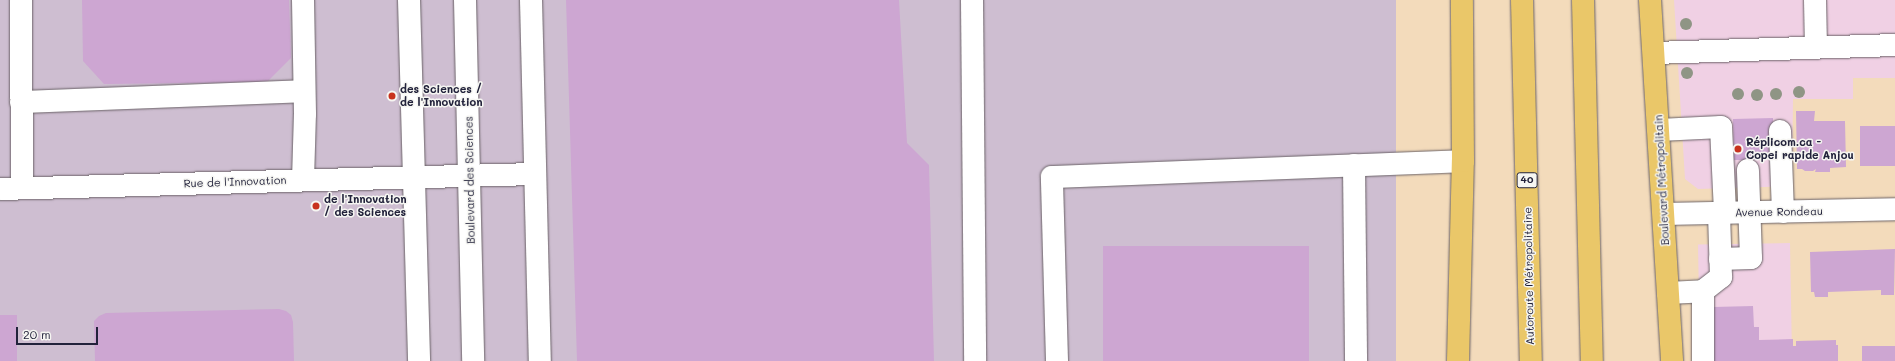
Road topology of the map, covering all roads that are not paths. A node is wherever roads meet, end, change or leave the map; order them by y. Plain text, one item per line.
1 (21, 0) edge
2 (303, 0) edge
3 (409, 0) edge
4 (465, 0) edge
5 (531, 0) edge
6 (972, 0) edge
7 (1462, 0) edge
8 (1522, 0) edge
9 (1583, 0) edge
10 (1650, 0) edge
11 (1815, 0) edge
12 (1895, 45) edge
13 (1816, 47) junction
14 (1654, 53) junction
15 (304, 91) junction
16 (22, 102) junction
17 (1659, 130) junction
18 (1780, 131) dead end
19 (1463, 161) junction
20 (1354, 165) junction
21 (1748, 170) dead end
22 (535, 174) junction
23 (470, 175) junction
24 (413, 176) junction
25 (303, 180) junction
26 (22, 188) junction
27 (0, 189) edge
28 (1895, 209) edge
29 (1782, 212) junction
30 (1722, 213) junction
31 (1748, 213) junction
32 (1664, 214) junction
33 (1720, 259) junction
34 (1703, 291) junction
35 (1668, 293) junction
36 (419, 361) edge
37 (473, 361) edge
38 (540, 361) edge
39 (975, 361) edge
40 (1057, 361) edge
41 (1356, 361) edge
42 (1458, 361) edge
43 (1531, 361) edge
44 (1592, 361) edge
45 (1672, 361) edge
46 (1703, 361) edge

1 - 16 street
2 - 15 street
3 - 24 street
4 - 23 street, Boulevard des Sciences
5 - 22 street
6 - 39 street
7 - 19 main road
8 - 43 main road, Autoroute Métropolitaine / 40
9 - 44 main road
10 - 14 main road, Boulevard Métropolitain
11 - 13 street
12 - 13 street
13 - 14 street
14 - 17 main road, Boulevard Métropolitain
15 - 16 street
15 - 25 street
16 - 26 street
17 - 30 street
17 - 32 main road, Boulevard Métropolitain
18 - 29 street
19 - 20 street
19 - 42 main road
20 - 40 street
20 - 41 street
21 - 31 street
22 - 23 street, Rue de l'Innovation
22 - 38 street
23 - 24 street, Rue de l'Innovation
23 - 37 street, Boulevard des Sciences
24 - 25 street, Rue de l'Innovation
24 - 36 street
25 - 26 street, Rue de l'Innovation
26 - 27 street, Rue de l'Innovation
28 - 29 street, Avenue Rondeau
29 - 31 street, Avenue Rondeau
30 - 31 street, Avenue Rondeau
30 - 32 street, Avenue Rondeau
30 - 33 street
31 - 33 street
32 - 35 main road, Boulevard Métropolitain
33 - 34 street
34 - 35 street
34 - 46 street
35 - 45 main road, Boulevard Métropolitain

